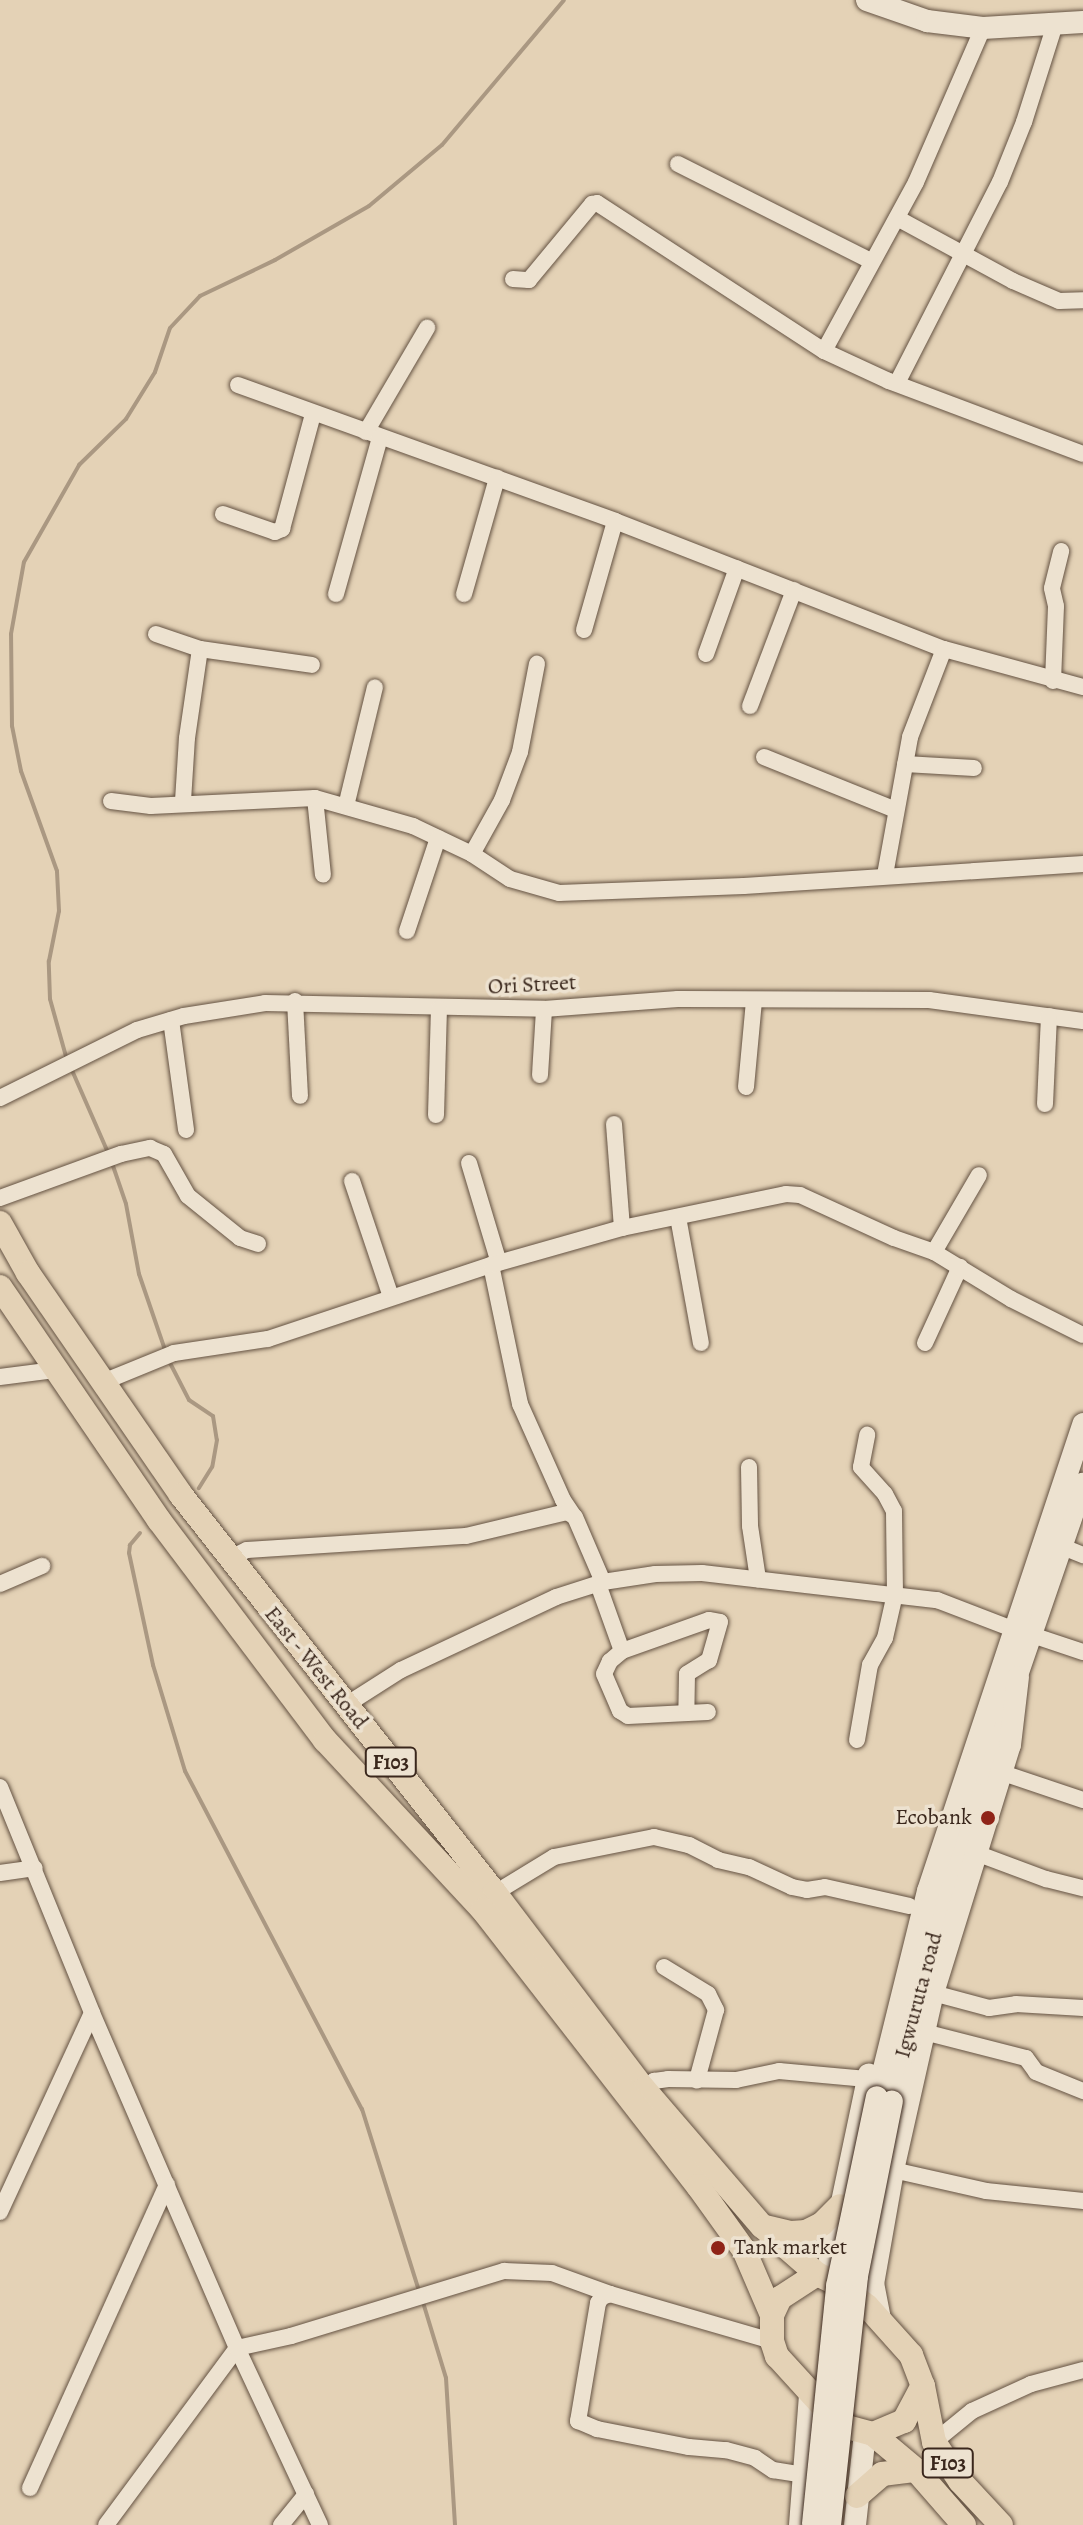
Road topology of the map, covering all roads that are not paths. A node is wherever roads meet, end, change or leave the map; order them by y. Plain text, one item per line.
1 (867, 0) edge
2 (1083, 22) edge
3 (1055, 24) junction
4 (983, 28) junction
5 (678, 164) dead end
6 (897, 218) junction
7 (963, 257) junction
8 (871, 261) junction
9 (513, 279) dead end
10 (1083, 300) edge
11 (427, 328) dead end
12 (824, 351) junction
13 (897, 383) junction
14 (238, 385) dead end
15 (313, 414) junction
16 (373, 434) junction
17 (1083, 454) edge
18 (497, 478) junction
19 (223, 514) dead end
20 (615, 521) junction
21 (1061, 551) dead end
22 (737, 568) junction
23 (794, 590) junction
24 (336, 594) dead end
25 (464, 594) dead end
26 (584, 630) dead end
27 (156, 634) dead end
28 (200, 649) junction
29 (944, 649) junction
30 (706, 654) dead end
31 (537, 664) dead end
32 (312, 665) dead end
33 (1053, 681) junction
34 (375, 687) dead end
35 (1083, 687) edge
36 (750, 706) dead end
37 (764, 757) dead end
38 (905, 764) junction
39 (974, 768) dead end
40 (315, 798) junction
41 (111, 801) dead end
42 (183, 801) junction
43 (346, 806) junction
44 (896, 810) junction
45 (438, 838) junction
46 (472, 854) junction
47 (1083, 864) edge
48 (323, 875) dead end
49 (885, 875) junction
50 (407, 931) dead end
51 (295, 1001) junction
52 (754, 1001) junction
53 (439, 1009) junction
54 (544, 1009) junction
55 (1049, 1016) junction
56 (171, 1020) junction
57 (1083, 1021) edge
58 (540, 1075) dead end
59 (746, 1087) dead end
60 (300, 1096) dead end
61 (0, 1098) edge
62 (1045, 1104) dead end
63 (436, 1115) dead end
64 (614, 1124) dead end
65 (186, 1130) dead end
66 (469, 1163) dead end
67 (979, 1175) dead end
68 (352, 1181) dead end
69 (0, 1198) edge
70 (678, 1217) junction
71 (0, 1223) edge
72 (622, 1228) junction
73 (258, 1244) dead end
74 (934, 1252) junction
75 (495, 1264) junction
76 (960, 1267) junction
77 (0, 1287) edge
78 (391, 1297) junction
79 (1083, 1335) edge
80 (701, 1343) dead end
81 (925, 1343) dead end
82 (55, 1370) junction
83 (0, 1377) edge
84 (103, 1382) junction
85 (1083, 1424) edge
86 (867, 1435) dead end
87 (749, 1467) dead end
88 (1083, 1484) edge
89 (573, 1515) junction
90 (1073, 1551) edge
91 (229, 1559) junction
92 (42, 1566) dead end
93 (758, 1579) junction
94 (600, 1583) junction
95 (0, 1584) edge
96 (895, 1594) junction
97 (1024, 1633) junction
98 (622, 1651) junction
99 (1083, 1652) edge
100 (1009, 1675) junction
101 (346, 1705) junction
102 (708, 1712) dead end
103 (686, 1713) junction
104 (857, 1740) dead end
105 (1000, 1772) junction
106 (0, 1787) edge
107 (1083, 1800) edge
108 (976, 1853) junction
109 (35, 1868) junction
110 (0, 1873) edge
111 (1082, 1888) edge
112 (495, 1893) junction
113 (909, 1906) junction
114 (664, 1967) dead end
115 (933, 1993) junction
116 (571, 2008) junction
117 (1083, 2008) edge
118 (92, 2013) junction
119 (924, 2032) junction
120 (697, 2080) junction
121 (644, 2089) junction
122 (1083, 2091) edge
123 (879, 2092) junction
124 (893, 2170) junction
125 (167, 2184) junction
126 (1083, 2201) edge
127 (840, 2206) junction
128 (0, 2212) edge
129 (762, 2226) junction
130 (821, 2276) junction
131 (610, 2294) junction
132 (772, 2315) junction
133 (880, 2319) junction
134 (772, 2341) junction
135 (237, 2348) junction
136 (1083, 2370) edge
137 (923, 2386) junction
138 (810, 2395) junction
139 (869, 2434) junction
140 (934, 2442) junction
141 (916, 2470) junction
142 (804, 2475) junction
143 (30, 2488) dead end
144 (306, 2494) junction
145 (857, 2496) junction
146 (112, 2523) edge
147 (281, 2525) edge
148 (320, 2525) edge
149 (814, 2525) edge
150 (855, 2525) edge
151 (964, 2525) edge
152 (1001, 2525) edge

1 - 4 street
2 - 3 street
3 - 4 street
3 - 7 street
4 - 6 street
5 - 8 street
6 - 7 street
6 - 8 street
7 - 10 street
7 - 13 street
8 - 12 street
9 - 12 street
11 - 16 street
12 - 13 street
13 - 17 street
14 - 15 street
15 - 16 street
15 - 19 street
16 - 18 street
16 - 24 street
18 - 20 street
18 - 25 street
20 - 22 street
20 - 26 street
21 - 33 street
22 - 23 street
22 - 30 street
23 - 29 street
23 - 36 street
27 - 28 street
28 - 32 street
28 - 42 street
29 - 33 street
29 - 38 street
31 - 46 street
33 - 35 street
34 - 43 street
37 - 44 street
38 - 39 street
38 - 44 street
40 - 42 street
40 - 43 street
40 - 48 street
41 - 42 street
43 - 45 street
44 - 49 street
45 - 46 street
45 - 50 street
46 - 49 street
47 - 49 street
51 - 53 street, Ori Street
51 - 56 street, Ori Street
51 - 60 street
52 - 54 street, Ori Street
52 - 55 street, Ori Street
52 - 59 street
53 - 54 street, Ori Street
53 - 63 street
54 - 58 street
55 - 57 street, Ori Street
55 - 62 street
56 - 61 street, Ori Street
56 - 65 street
64 - 72 street
66 - 75 street
67 - 74 street
68 - 78 street
69 - 73 street
70 - 72 street
70 - 74 street
70 - 80 street
71 - 84 main road, East - West Road / F103
72 - 75 street
74 - 76 street
75 - 78 street
75 - 89 street
76 - 79 street
76 - 81 street
77 - 82 main road, East - West Road / F103
78 - 84 street
82 - 83 street
82 - 116 main road, East - West Road / F103
84 - 91 main road, East - West Road / F103
85 - 97 street, Igwuruta road
86 - 96 street
87 - 93 street
88 - 90 street, Igwuruta road
89 - 91 street
89 - 94 street
90 - 97 street, Igwuruta road
91 - 101 main road, East - West Road / F103
92 - 95 street
93 - 94 street
93 - 96 street
94 - 98 street
94 - 101 street
96 - 97 street
96 - 104 street
97 - 99 street
97 - 100 street, Igwuruta road
98 - 103 street
98 - 103 street
100 - 105 street
100 - 113 street
100 - 123 street, Igwuruta road
101 - 112 main road, East - West Road / F103
102 - 103 street
105 - 107 street
105 - 108 street
106 - 109 street
108 - 111 street
108 - 115 street
109 - 110 street
109 - 118 street
112 - 113 street
112 - 116 main road, East - West Road / F103
113 - 123 street
114 - 120 street
115 - 117 street
115 - 119 street
116 - 121 main road, East - West Road / F103
116 - 132 main road, East - West Road / F103
118 - 125 street
118 - 128 street
119 - 122 street
119 - 124 street
120 - 121 street
120 - 123 street
121 - 129 main road, East - West Road / F103
123 - 127 street
123 - 149 street, Igwuruta road, bridge
124 - 126 street
124 - 133 street
125 - 135 street
125 - 143 street
127 - 129 main road
127 - 130 street
129 - 130 main road, East - West Road / F103
130 - 132 main road
130 - 133 main road
131 - 134 street
131 - 135 street
131 - 142 street
132 - 134 main road
133 - 137 main road
134 - 138 main road
135 - 144 street
135 - 146 street
136 - 140 street
137 - 139 main road
137 - 140 main road, F103
138 - 139 main road
138 - 142 street
139 - 141 main road, F103
139 - 145 street
140 - 152 main road, F103
141 - 145 main road
141 - 151 main road, F103
142 - 149 street
144 - 147 street
144 - 148 street
145 - 150 street

